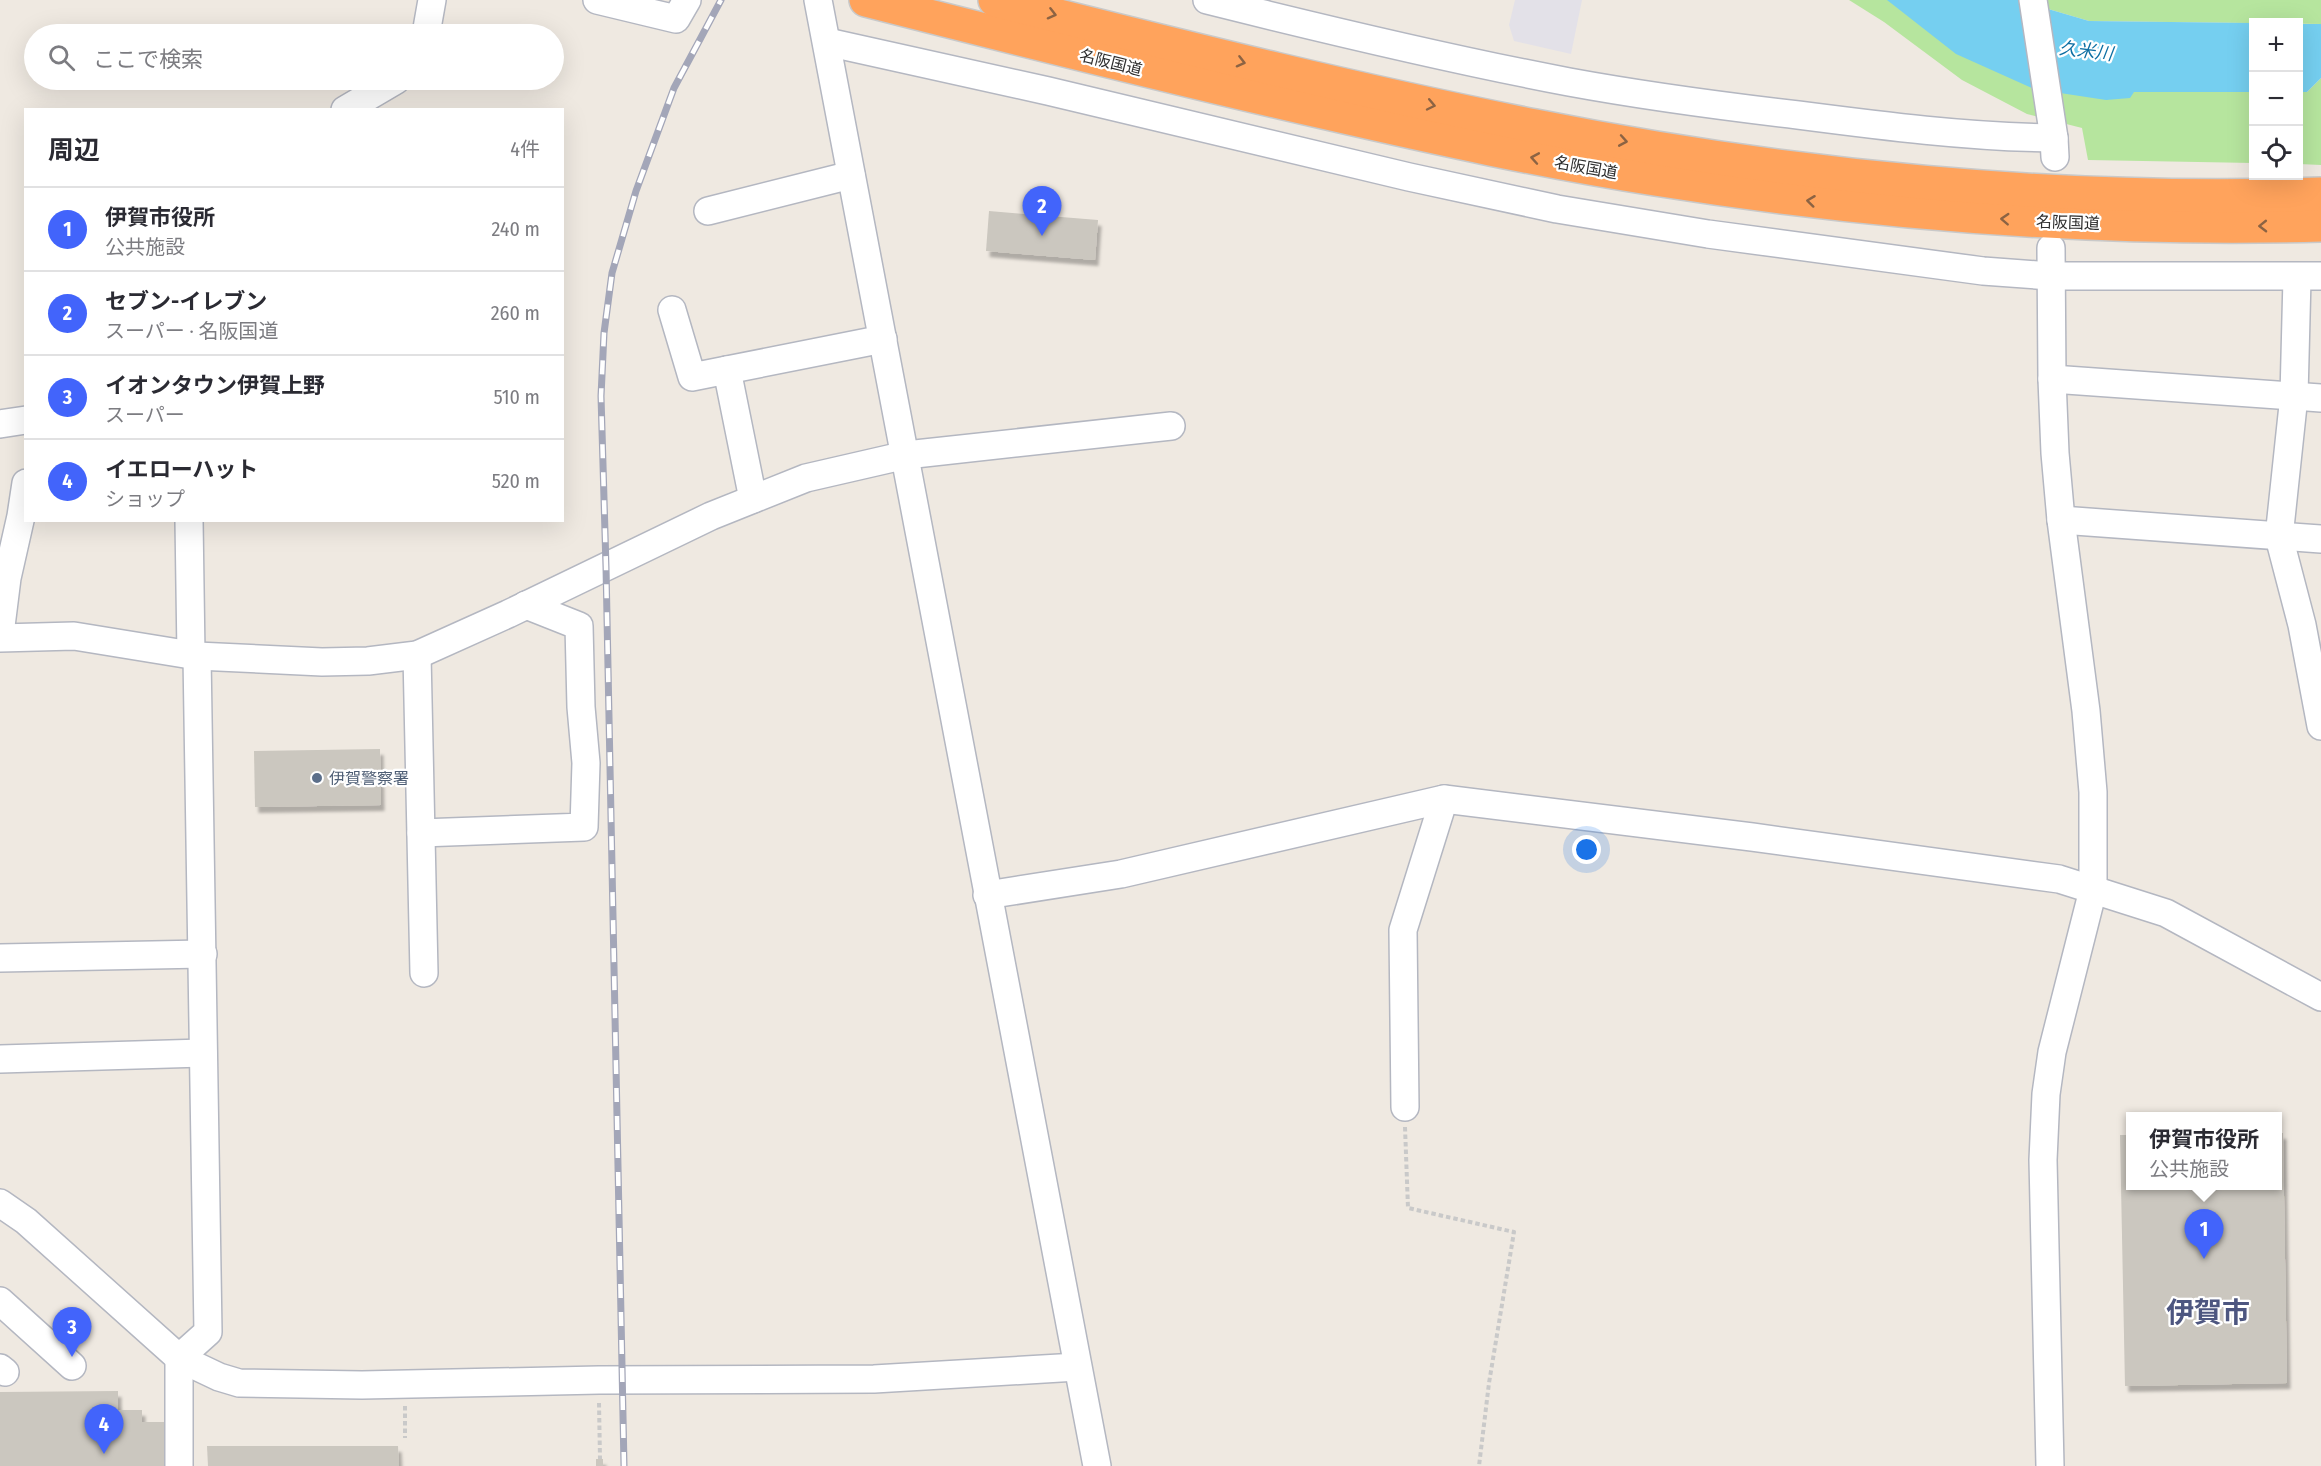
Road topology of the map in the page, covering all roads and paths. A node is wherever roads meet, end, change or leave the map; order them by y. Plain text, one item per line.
1 (432, 0) edge
2 (597, 0) edge
3 (687, 0) edge
4 (818, 0) edge
5 (866, 0) edge
6 (995, 0) edge
7 (1208, 0) edge
8 (2033, 0) edge
9 (428, 24) edge
10 (827, 42) junction
11 (379, 90) edge
12 (348, 108) edge
13 (851, 175) junction
14 (2321, 194) edge
15 (708, 211) dead end
16 (2321, 225) edge
17 (2051, 248) dead end
18 (2050, 276) junction
19 (2309, 277) edge
20 (672, 310) dead end
21 (883, 339) junction
22 (727, 370) junction
23 (2052, 379) junction
24 (2294, 396) junction
25 (2321, 398) edge
26 (24, 420) edge
27 (0, 424) edge
28 (1171, 426) dead end
29 (906, 455) junction
30 (24, 496) edge
31 (753, 499) junction
32 (2061, 520) junction
33 (189, 522) edge
34 (2279, 537) junction
35 (2321, 540) edge
36 (526, 605) junction
37 (0, 636) edge
38 (417, 655) junction
39 (194, 656) junction
40 (2321, 726) edge
41 (1444, 800) junction
42 (421, 833) junction
43 (2093, 890) junction
44 (987, 895) junction
45 (202, 954) junction
46 (0, 958) edge
47 (424, 973) dead end
48 (2321, 997) edge
49 (203, 1053) junction
50 (0, 1059) edge
51 (1405, 1107) joint
52 (0, 1203) edge
53 (0, 1301) edge
54 (179, 1358) junction
55 (72, 1366) dead end
56 (1077, 1367) junction
57 (599, 1380) junction
58 (405, 1399) dead end
59 (405, 1438) dead end
60 (600, 1459) dead end
61 (178, 1466) edge
62 (1097, 1466) edge
63 (1479, 1466) edge
64 (2050, 1466) edge

1 - 9 street
2 - 3 street
4 - 10 street
16 -> 5 highway, 名阪国道
6 -> 14 highway, 名阪国道
7 - 8 street
10 - 13 street
10 - 18 street
11 - 12 street
13 - 15 street
13 - 21 street
17 - 18 street
18 - 19 street
18 - 23 street
19 - 24 street
20 - 22 street
21 - 22 street
21 - 29 street
22 - 31 street
23 - 24 street
23 - 32 street
24 - 25 street
24 - 34 street
26 - 27 street
28 - 29 street
29 - 31 street
29 - 44 street
30 - 37 street
31 - 36 street
32 - 34 street
32 - 43 street
33 - 39 street
34 - 35 street
34 - 40 street
36 - 38 street
36 - 42 street
37 - 39 street
38 - 39 street
38 - 42 street
39 - 45 street
41 - 43 street
41 - 44 street
41 - 51 street
42 - 47 street
43 - 48 street
43 - 64 street
44 - 56 street
45 - 46 street
45 - 49 street
49 - 50 street
49 - 54 street
51 - 63 path
52 - 54 street
53 - 55 street
54 - 57 street
54 - 61 street
56 - 57 street
56 - 62 street
57 - 60 path
58 - 59 path

